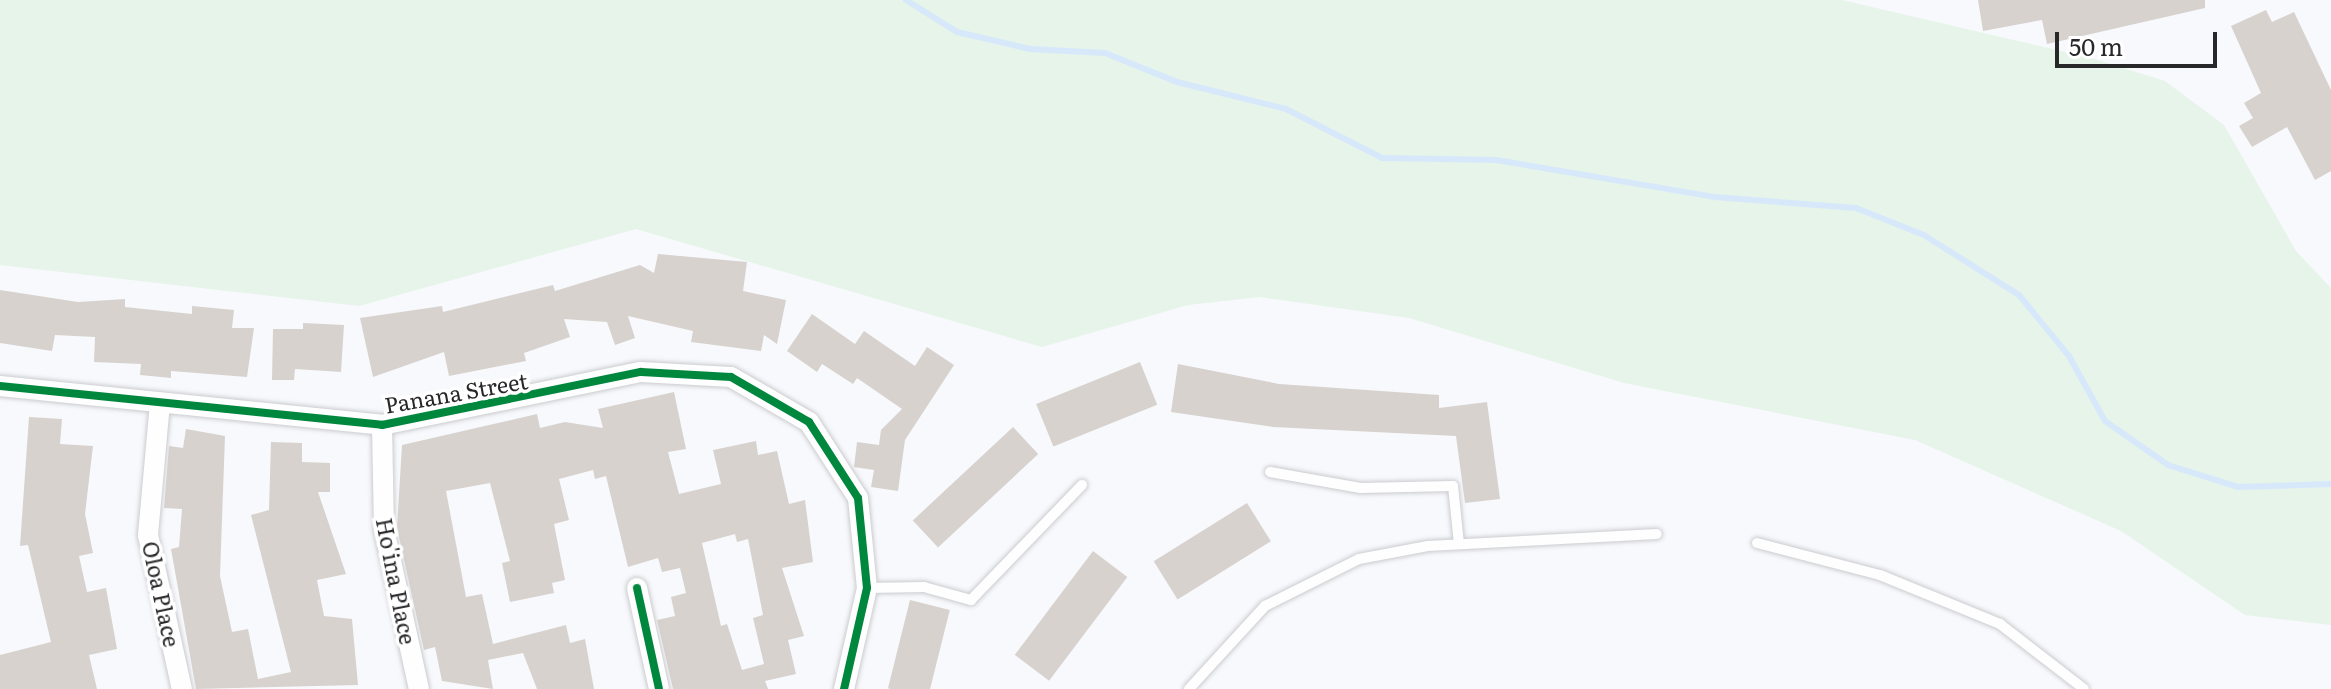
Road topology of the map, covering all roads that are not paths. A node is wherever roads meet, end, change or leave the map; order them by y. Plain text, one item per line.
1 (0, 386) edge
2 (160, 403) junction
3 (382, 425) junction
4 (1270, 472) dead end
5 (1082, 485) dead end
6 (1657, 534) dead end
7 (1757, 543) dead end
8 (1459, 544) junction
9 (637, 588) dead end
10 (867, 588) junction
11 (182, 689) edge
12 (419, 689) edge
13 (659, 689) edge
14 (844, 689) edge
15 (1189, 689) edge
16 (2084, 689) edge

1 - 2 street, Panana Street
2 - 3 street, Panana Street
2 - 11 street, Oloa Place
3 - 10 street, Panana Street
3 - 12 street, Ho'ina Place
4 - 8 lane
5 - 10 lane
6 - 8 lane
7 - 16 lane
8 - 15 lane
9 - 13 street
10 - 14 street, Panana Street

